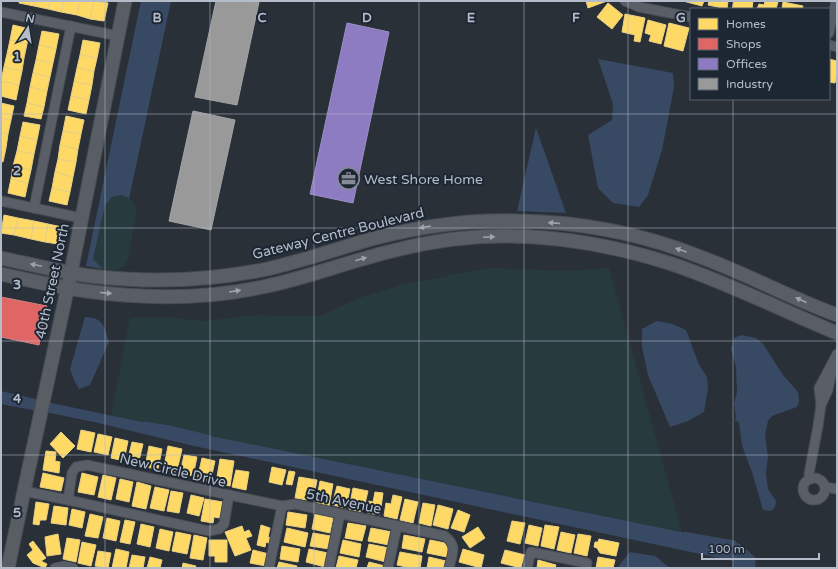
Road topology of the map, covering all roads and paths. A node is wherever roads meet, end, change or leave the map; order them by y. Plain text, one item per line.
1 (125, 1) edge
2 (625, 1) edge
3 (836, 1) edge
4 (1, 12) edge
5 (690, 17) edge
6 (71, 26) junction
7 (830, 28) edge
8 (118, 36) junction
9 (1, 201) edge
10 (34, 208) junction
11 (81, 218) junction
12 (1, 258) edge
13 (71, 272) junction
14 (249, 272) junction
15 (1, 274) edge
16 (67, 288) junction
17 (253, 288) junction
18 (837, 315) edge
19 (837, 332) edge
20 (835, 358) edge
21 (811, 479) junction
22 (825, 487) junction
23 (837, 489) edge
24 (24, 491) junction
25 (229, 495) junction
26 (68, 500) junction
27 (282, 506) junction
28 (340, 514) junction
29 (397, 526) junction
30 (8, 568) edge
31 (55, 568) edge
32 (73, 568) edge
33 (269, 568) edge
34 (329, 568) edge
35 (388, 568) edge
36 (449, 568) edge
37 (527, 568) edge
38 (586, 568) edge

1 - 8 street, 40th Street North
2 - 5 street
3 - 7 street
4 - 6 street
6 - 8 street
6 - 10 street
8 - 11 street, 40th Street North
9 - 10 street
10 - 11 street
11 - 13 street, 40th Street North
13 -> 12 street, Gateway Centre Boulevard
13 - 14 street, Gateway Centre Boulevard
13 - 16 street, 40th Street North
14 - 17 street
18 -> 14 street, Gateway Centre Boulevard
15 - 16 street
16 -> 17 street
16 - 24 street, 40th Street North
17 -> 19 street
20 - 21 street
21 - 22 street
21 - 22 street
22 - 23 street
24 - 26 street, New Circle Drive
24 - 30 street, 40th Street North
25 - 26 street, New Circle Drive
25 - 26 street, New Circle Drive
25 - 27 street, 5th Avenue
27 - 28 street, 5th Avenue
27 - 33 street
28 - 29 street, 5th Avenue
28 - 34 street
29 - 35 street
29 - 36 street, 5th Avenue
31 - 32 street
37 - 38 street

